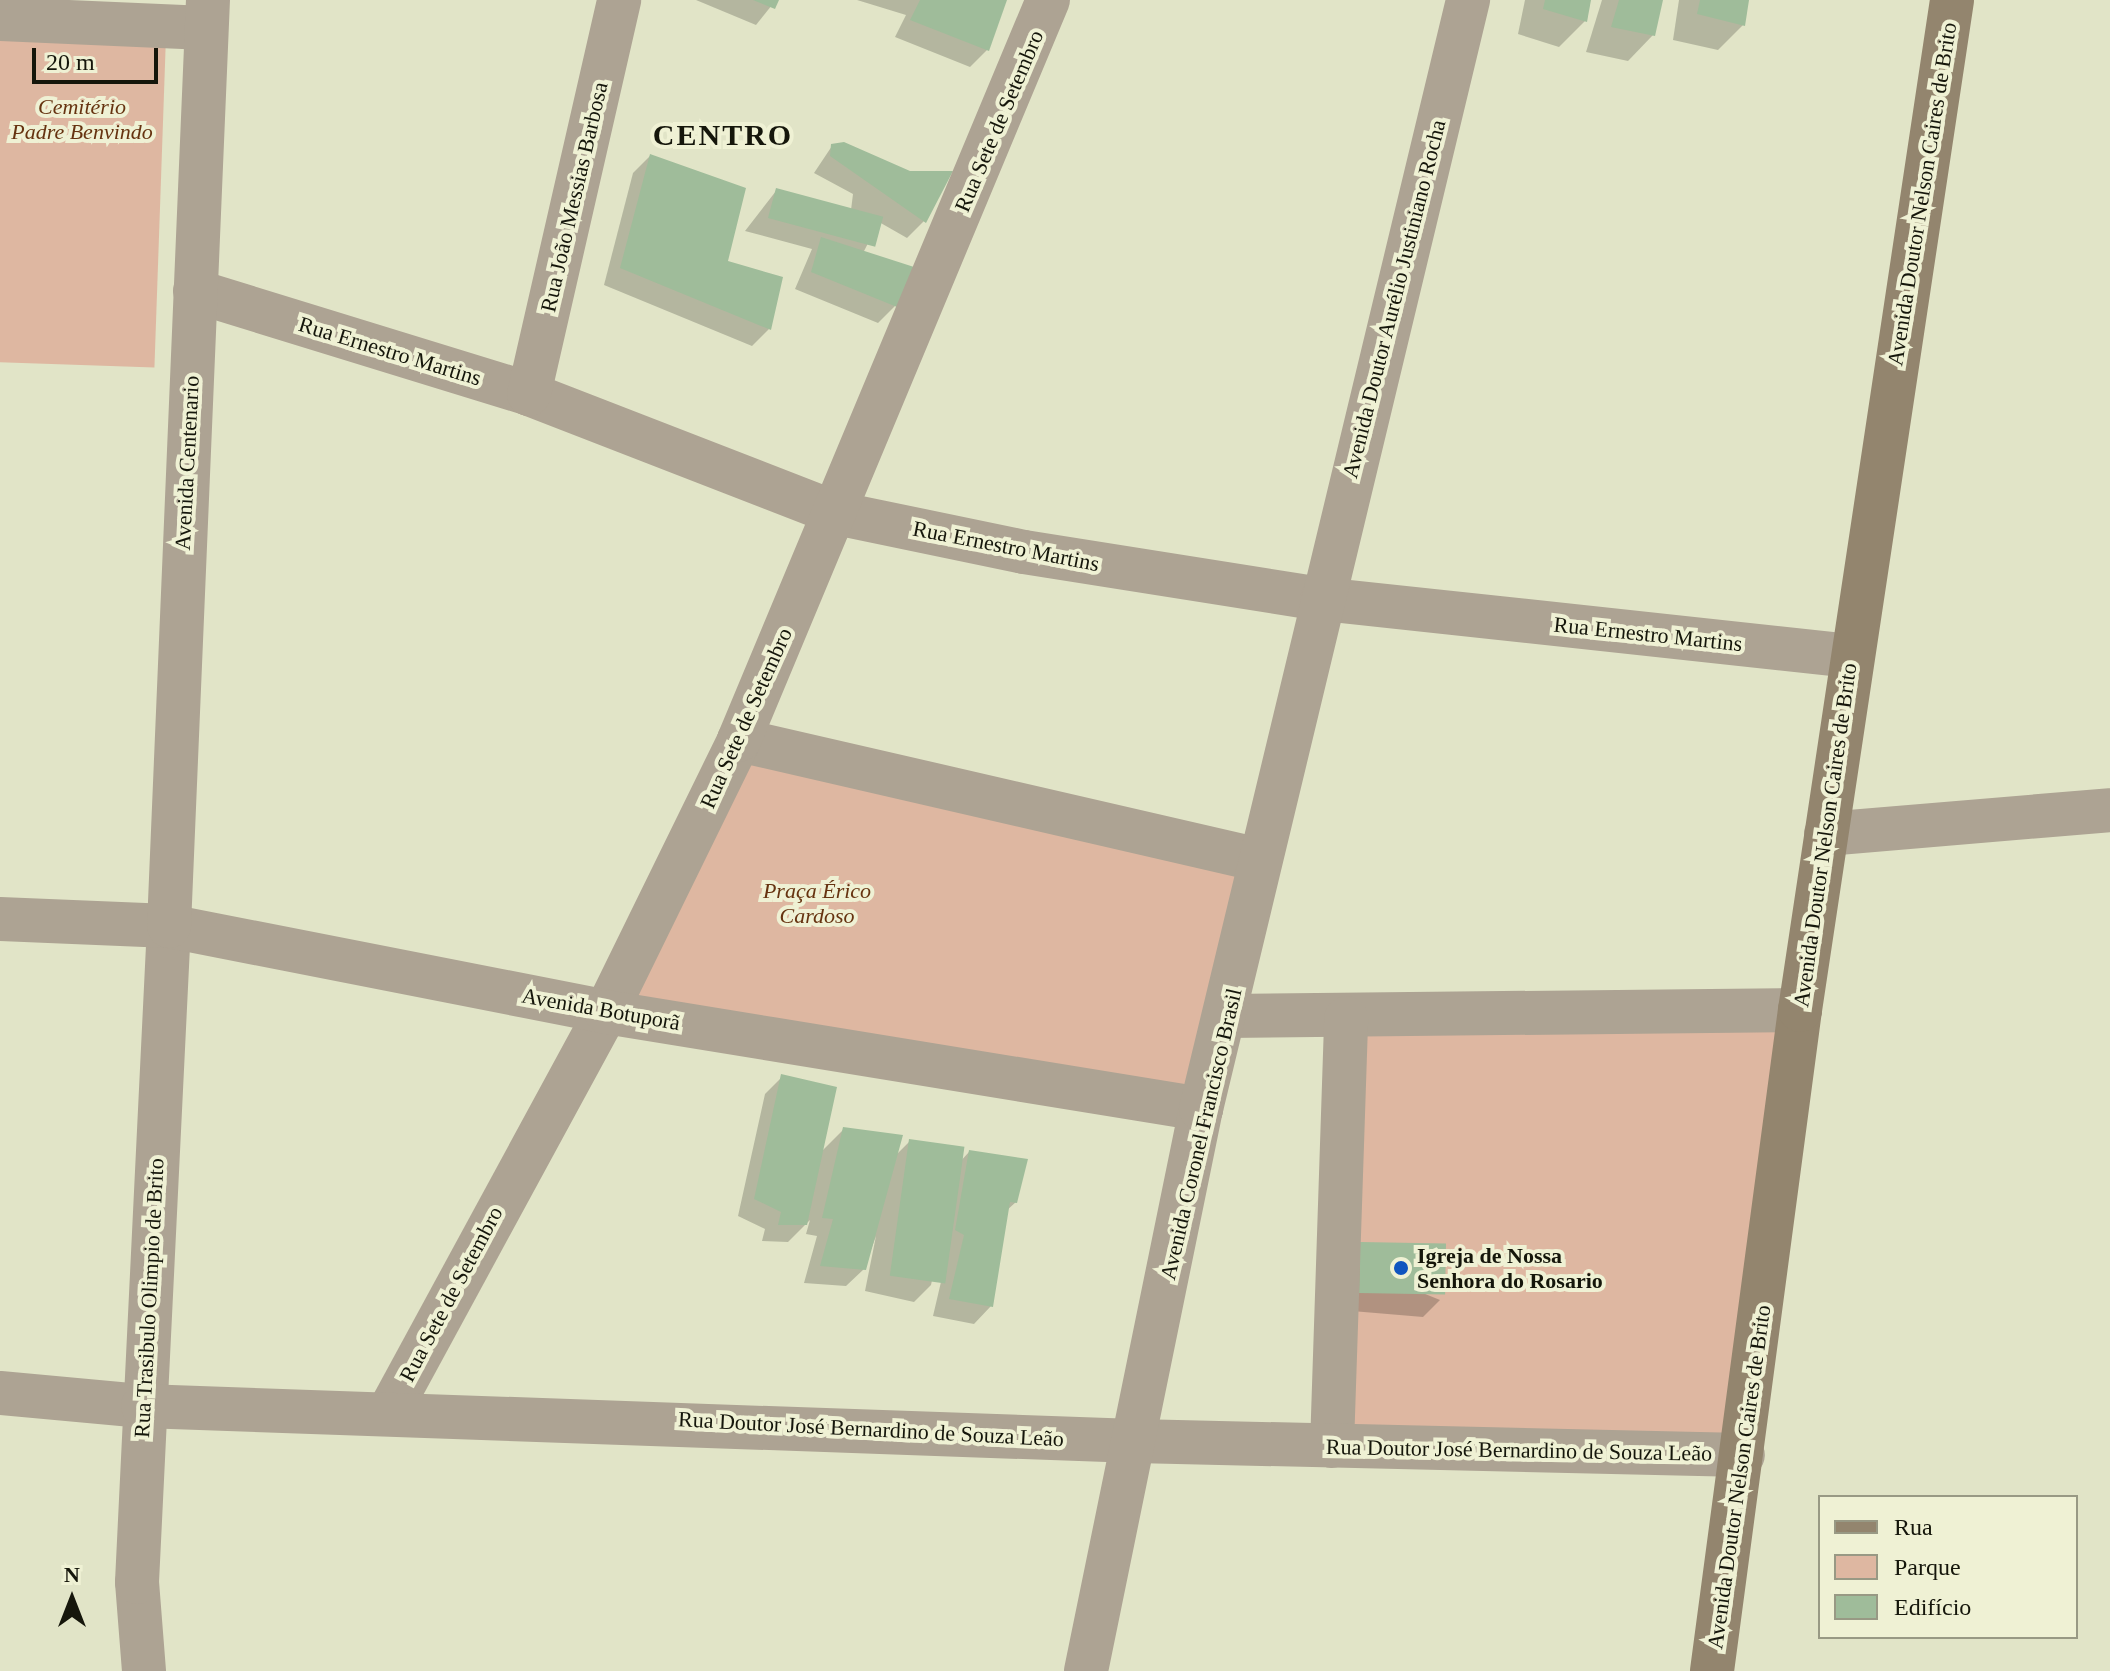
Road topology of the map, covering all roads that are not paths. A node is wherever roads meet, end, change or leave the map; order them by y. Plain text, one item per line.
1 (619, 0) edge
2 (1048, 0) edge
3 (1468, 0) edge
4 (1952, 0) edge
5 (207, 14) edge
6 (0, 19) edge
7 (195, 291) junction
8 (529, 394) junction
9 (836, 513) junction
10 (1322, 599) junction
11 (1852, 656) junction
12 (739, 740) junction
13 (2110, 810) edge
14 (1826, 834) junction
15 (1260, 860) junction
16 (0, 919) edge
17 (169, 926) junction
18 (1800, 1010) junction
19 (606, 1012) junction
20 (1227, 1016) junction
21 (1346, 1018) junction
22 (1201, 1109) junction
23 (0, 1393) edge
24 (143, 1406) junction
25 (390, 1410) junction
26 (1135, 1441) junction
27 (1332, 1446) junction
28 (1743, 1455) junction
29 (144, 1671) edge
30 (1086, 1671) edge
31 (1712, 1671) edge

1 - 8 street, Rua João Messias Barbosa
2 - 9 street, Rua Sete de Setembro
3 - 10 street, Avenida Doutor Aurélio Justiniano Rocha
4 - 11 main road, Avenida Doutor Nelson Caires de Brito
5 - 6 street
5 - 7 street, Avenida Centenario
7 - 8 street, Rua Ernestro Martins
7 - 17 street, Avenida Centenario
8 - 9 street, Rua Ernestro Martins
9 - 10 street, Rua Ernestro Martins
9 - 12 street, Rua Sete de Setembro
10 - 11 street, Rua Ernestro Martins
10 - 15 street, Avenida Coronel Francisco Brasil
11 - 14 main road, Avenida Doutor Nelson Caires de Brito
12 - 15 street
12 - 19 street, Rua Sete de Setembro
13 - 14 street
14 - 18 main road, Avenida Doutor Nelson Caires de Brito
15 - 20 street, Avenida Coronel Francisco Brasil
16 - 17 street, Avenida Botuporã
17 - 19 street, Avenida Botuporã
17 - 24 street, Rua Trasibulo Olimpio de Brito
18 - 21 street
18 - 28 main road, Avenida Doutor Nelson Caires de Brito
19 - 22 street, Avenida Botuporã
19 - 25 street, Rua Sete de Setembro
20 - 21 street
20 - 22 street, Avenida Coronel Francisco Brasil
21 - 27 street
22 - 26 street, Avenida Coronel Francisco Brasil
23 - 24 street, Rua Doutor José Bernardino de Souza Leão
24 - 25 street, Rua Doutor José Bernardino de Souza Leão
24 - 29 street, Rua Trasibulo Olimpio de Brito
25 - 26 street, Rua Doutor José Bernardino de Souza Leão
26 - 27 street, Rua Doutor José Bernardino de Souza Leão
26 - 30 street, Avenida Coronel Francisco Brasil
27 - 28 street, Rua Doutor José Bernardino de Souza Leão
28 - 31 main road, Avenida Doutor Nelson Caires de Brito

